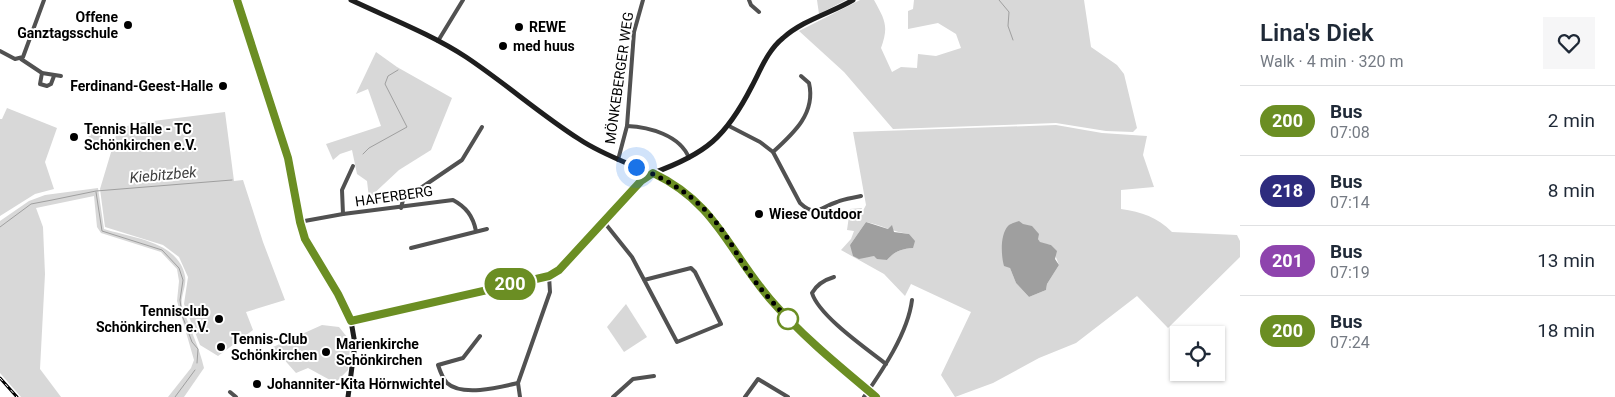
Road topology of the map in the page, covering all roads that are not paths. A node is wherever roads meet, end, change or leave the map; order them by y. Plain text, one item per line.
1 (44, 0) edge
2 (237, 0) edge
3 (351, 0) edge
4 (463, 0) edge
5 (644, 0) edge
6 (749, 0) edge
7 (854, 0) edge
8 (759, 12) dead end
9 (438, 41) junction
10 (0, 51) edge
11 (21, 58) junction
12 (42, 73) junction
13 (54, 76) junction
14 (61, 76) dead end
15 (800, 76) dead end
16 (627, 126) junction
17 (729, 126) junction
18 (482, 127) dead end
19 (773, 152) junction
20 (689, 158) junction
21 (618, 160) junction
22 (353, 166) dead end
23 (653, 173) junction
24 (861, 196) dead end
25 (401, 208) junction
26 (343, 214) junction
27 (300, 222) junction
28 (604, 222) junction
29 (488, 229) dead end
30 (476, 231) junction
31 (411, 248) dead end
32 (549, 276) junction
33 (834, 277) dead end
34 (644, 280) junction
35 (912, 300) dead end
36 (351, 321) junction
37 (480, 336) dead end
38 (886, 364) junction
39 (654, 376) dead end
40 (518, 383) junction
41 (868, 390) junction
42 (230, 392) dead end
43 (236, 397) edge
44 (348, 397) edge
45 (520, 397) edge
46 (613, 397) edge
47 (744, 397) edge
48 (788, 397) edge
49 (864, 397) edge
50 (876, 397) edge

1 - 11 street
2 - 27 street
3 - 9 street
4 - 9 street
5 - 16 street, MÖNKEBERGER WEG
6 - 8 street
7 - 17 street
9 - 21 street
10 - 11 street
11 - 12 street
12 - 13 street
12 - 13 street
13 - 14 street
15 - 19 street
16 - 20 street
16 - 21 street, MÖNKEBERGER WEG
17 - 19 street
17 - 20 street
18 - 25 street
19 - 24 street
20 - 23 street
21 - 23 street
22 - 26 street
23 - 28 street
23 - 41 street
25 - 26 street, HAFERBERG
25 - 30 street, HAFERBERG
26 - 27 street, HAFERBERG
27 - 36 street
28 - 32 street
28 - 34 street
29 - 30 street
30 - 31 street
32 - 36 street
32 - 40 street
33 - 38 street
34 - 34 street
35 - 38 street
36 - 44 street
37 - 40 street
38 - 41 street
39 - 46 street
40 - 45 street
41 - 49 street
41 - 50 street
42 - 43 street
47 - 48 street

